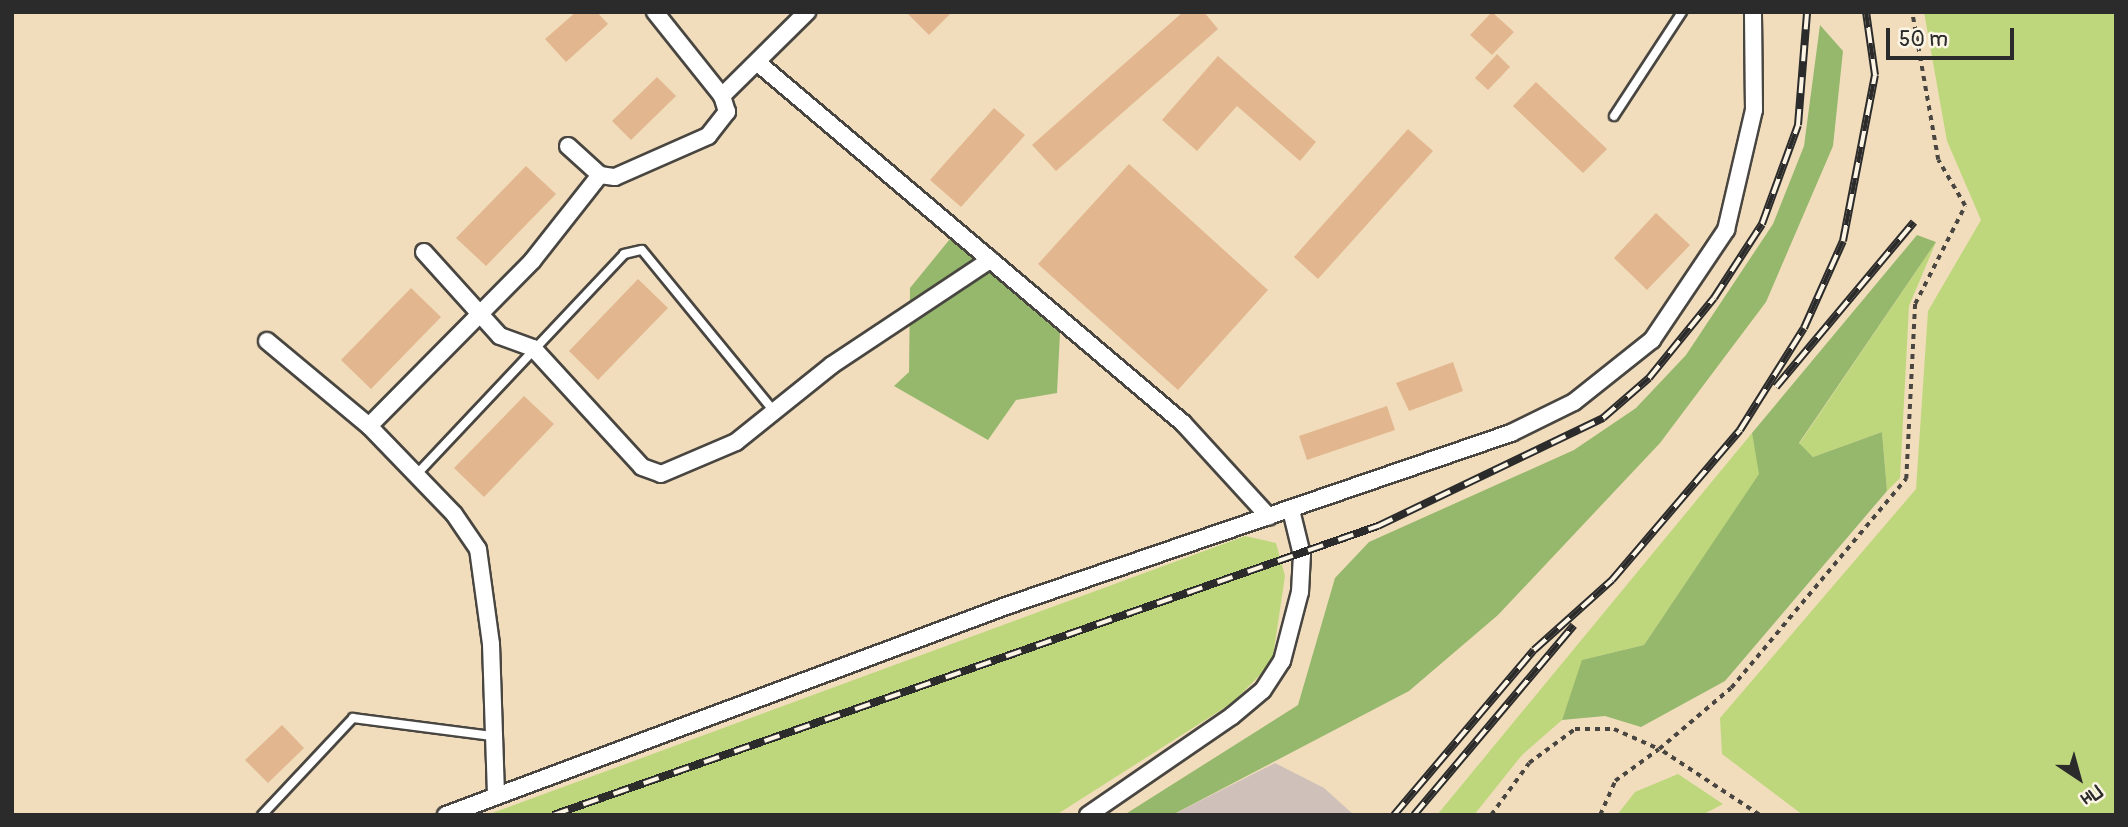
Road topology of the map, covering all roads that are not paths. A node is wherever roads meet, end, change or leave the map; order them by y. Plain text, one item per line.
1 (655, 12) edge
2 (807, 12) edge
3 (1682, 12) edge
4 (1753, 12) edge
5 (758, 63) junction
6 (722, 96) junction
7 (1614, 116) dead end
8 (568, 145) dead end
9 (600, 175) junction
10 (424, 252) dead end
11 (990, 260) junction
12 (481, 311) junction
13 (267, 341) dead end
14 (533, 348) junction
15 (772, 409) junction
16 (369, 426) junction
17 (417, 474) junction
18 (1291, 510) junction
19 (1269, 517) junction
20 (492, 736) junction
21 (496, 793) junction
22 (261, 815) edge
23 (446, 815) edge
24 (1088, 815) edge

1 - 6 street
2 - 5 street
3 - 7 lane
4 - 18 street
5 - 6 street
5 - 11 street
6 - 9 street
8 - 9 street
9 - 12 street
10 - 12 street
11 - 15 street
11 - 19 street
12 - 14 street
12 - 16 street
13 - 16 street
14 - 15 street
14 - 15 lane
14 - 17 lane
16 - 17 street
17 - 20 street
18 - 19 street
18 - 24 street
19 - 21 street
20 - 21 street
20 - 22 lane
21 - 23 street

